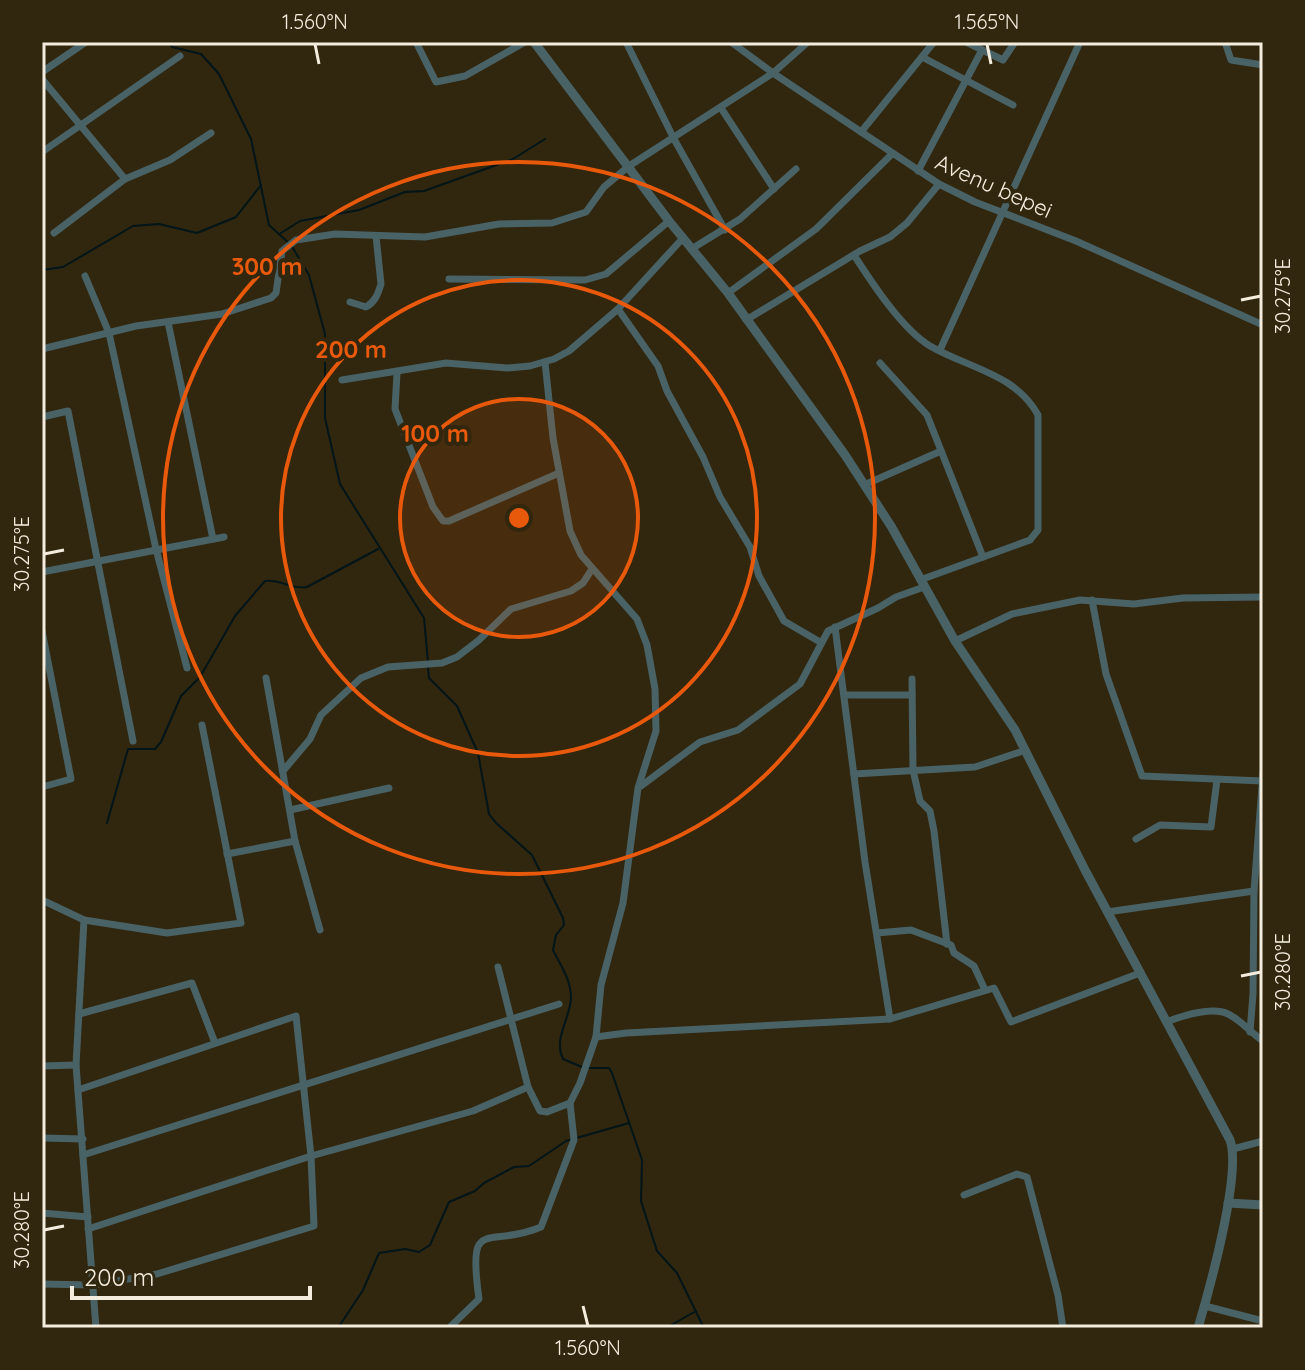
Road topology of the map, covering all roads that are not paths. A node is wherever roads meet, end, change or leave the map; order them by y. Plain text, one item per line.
1 (86, 42) edge
2 (416, 42) edge
3 (525, 42) edge
4 (534, 42) edge
5 (626, 42) edge
6 (731, 42) edge
7 (808, 42) edge
8 (934, 42) edge
9 (966, 42) edge
10 (1015, 42) edge
11 (1080, 42) edge
12 (1225, 42) edge
13 (982, 50) junction
14 (180, 56) dead end
15 (922, 57) junction
16 (1263, 65) edge
17 (42, 72) edge
18 (773, 73) junction
19 (42, 79) edge
20 (966, 80) junction
21 (1013, 105) dead end
22 (721, 108) junction
23 (81, 126) junction
24 (861, 132) junction
25 (211, 133) dead end
26 (674, 139) junction
27 (42, 152) edge
28 (892, 154) junction
29 (629, 166) junction
30 (796, 169) dead end
31 (918, 171) junction
32 (125, 179) junction
33 (939, 184) junction
34 (774, 189) junction
35 (1002, 212) junction
36 (669, 221) junction
37 (725, 230) junction
38 (54, 233) dead end
39 (376, 236) junction
40 (683, 238) junction
41 (693, 248) junction
42 (854, 255) junction
43 (85, 276) dead end
44 (449, 279) dead end
45 (728, 293) junction
46 (350, 302) dead end
47 (618, 309) junction
48 (746, 320) junction
49 (168, 322) junction
50 (1263, 325) edge
51 (109, 333) junction
52 (42, 349) edge
53 (940, 350) junction
54 (545, 362) junction
55 (880, 363) dead end
56 (397, 373) junction
57 (342, 380) dead end
58 (42, 417) edge
59 (941, 451) junction
60 (559, 473) junction
61 (864, 485) junction
62 (224, 537) dead end
63 (213, 539) junction
64 (156, 549) junction
65 (983, 557) junction
66 (97, 561) junction
67 (592, 569) junction
68 (42, 572) edge
69 (922, 583) junction
70 (1263, 597) edge
71 (1092, 600) junction
72 (835, 627) junction
73 (42, 631) edge
74 (955, 641) junction
75 (820, 642) junction
76 (187, 668) dead end
77 (266, 678) dead end
78 (912, 679) dead end
79 (845, 695) junction
80 (912, 695) junction
81 (202, 725) dead end
82 (133, 741) dead end
83 (1026, 750) junction
84 (913, 770) junction
85 (283, 771) junction
86 (854, 774) junction
87 (1262, 778) edge
88 (1217, 780) junction
89 (42, 787) edge
90 (389, 788) dead end
91 (638, 788) junction
92 (290, 810) junction
93 (1136, 839) dead end
94 (295, 841) junction
95 (227, 854) junction
96 (1254, 891) junction
97 (42, 900) edge
98 (1107, 912) junction
99 (84, 920) junction
100 (320, 930) dead end
101 (877, 933) junction
102 (947, 944) junction
103 (498, 967) dead end
104 (1140, 973) junction
105 (985, 990) junction
106 (559, 1004) dead end
107 (79, 1014) junction
108 (890, 1019) junction
109 (513, 1020) junction
110 (1166, 1022) junction
111 (1250, 1032) junction
112 (596, 1037) junction
113 (1263, 1041) edge
114 (215, 1043) junction
115 (76, 1065) junction
116 (42, 1066) edge
117 (304, 1087) junction
118 (528, 1087) junction
119 (78, 1090) junction
120 (570, 1103) junction
121 (42, 1138) edge
122 (83, 1139) junction
123 (1263, 1141) edge
124 (1233, 1149) junction
125 (83, 1155) junction
126 (311, 1156) junction
127 (964, 1195) dead end
128 (1228, 1203) junction
129 (1263, 1205) edge
130 (42, 1213) edge
131 (88, 1217) junction
132 (88, 1229) junction
133 (42, 1284) edge
134 (94, 1285) junction
135 (1205, 1306) junction
136 (1263, 1321) edge
137 (96, 1328) edge
138 (449, 1328) edge
139 (1063, 1328) edge
140 (1198, 1328) edge

1 - 17 street
2 - 3 street
4 - 29 street
5 - 26 street
6 - 18 street, Avenu bepei
7 - 18 street
8 - 15 street
9 - 13 street
10 - 13 street
11 - 35 street
12 - 16 street
13 - 20 street
14 - 23 street
15 - 20 street
15 - 24 street
18 - 22 street
18 - 24 street, Avenu bepei
19 - 23 street
20 - 21 street
20 - 31 street
22 - 26 street
22 - 34 street
23 - 27 street
23 - 32 street
24 - 28 street, Avenu bepei
25 - 32 street
26 - 29 street
26 - 37 street
28 - 31 street, Avenu bepei
28 - 45 street
29 - 36 street
29 - 39 street
30 - 34 street
31 - 33 street, Avenu bepei
32 - 38 street
33 - 35 street, Avenu bepei
33 - 42 street
34 - 37 street
35 - 50 street, Avenu bepei
35 - 53 street
36 - 40 street
36 - 44 street
37 - 41 street
39 - 46 street
39 - 49 street
40 - 41 street
40 - 47 street
41 - 45 street
42 - 48 street
42 - 53 street
43 - 51 street
45 - 48 street
47 - 54 street
47 - 75 street
48 - 61 street
49 - 51 street
49 - 63 street
51 - 52 street
51 - 64 street
53 - 65 street
54 - 56 street
54 - 60 street
55 - 59 street
56 - 57 street
56 - 60 street
58 - 66 street
59 - 61 street
59 - 65 street
60 - 67 street
61 - 69 street
62 - 63 street
63 - 64 street
64 - 66 street
64 - 76 street
65 - 69 street
66 - 68 street
66 - 82 street
67 - 85 street
67 - 91 street
69 - 72 street
69 - 74 street
70 - 71 street
71 - 74 street
71 - 88 street
72 - 75 street
72 - 79 street
73 - 89 street
74 - 83 street
75 - 91 street
77 - 85 street
78 - 80 street
79 - 80 street
79 - 86 street
80 - 84 street
81 - 95 street
83 - 84 street
83 - 98 street
84 - 86 street
84 - 102 street
85 - 92 street
86 - 101 street
87 - 88 street
87 - 96 street
88 - 93 street
90 - 92 street
91 - 112 street
92 - 94 street
94 - 95 street
94 - 100 street
95 - 99 street
96 - 98 street
96 - 111 street
97 - 99 street
98 - 104 street
99 - 107 street
101 - 102 street
101 - 108 street
102 - 105 street
103 - 109 street
104 - 105 street
104 - 110 street
105 - 108 street
106 - 109 street
107 - 114 street
107 - 115 street
108 - 112 street
109 - 117 street
109 - 118 street
110 - 111 street
110 - 124 street
111 - 113 street
112 - 120 street
114 - 117 street
114 - 119 street
115 - 116 street
115 - 119 street
117 - 125 street
117 - 126 street
118 - 120 street
118 - 126 street
119 - 122 street
120 - 138 street
121 - 122 street
122 - 125 street
123 - 124 street
124 - 128 street
125 - 131 street
126 - 132 street
126 - 134 street
127 - 139 street
128 - 129 street
128 - 135 street
130 - 131 street
131 - 132 street
132 - 134 street
133 - 134 street
134 - 137 street
135 - 136 street
135 - 140 street

